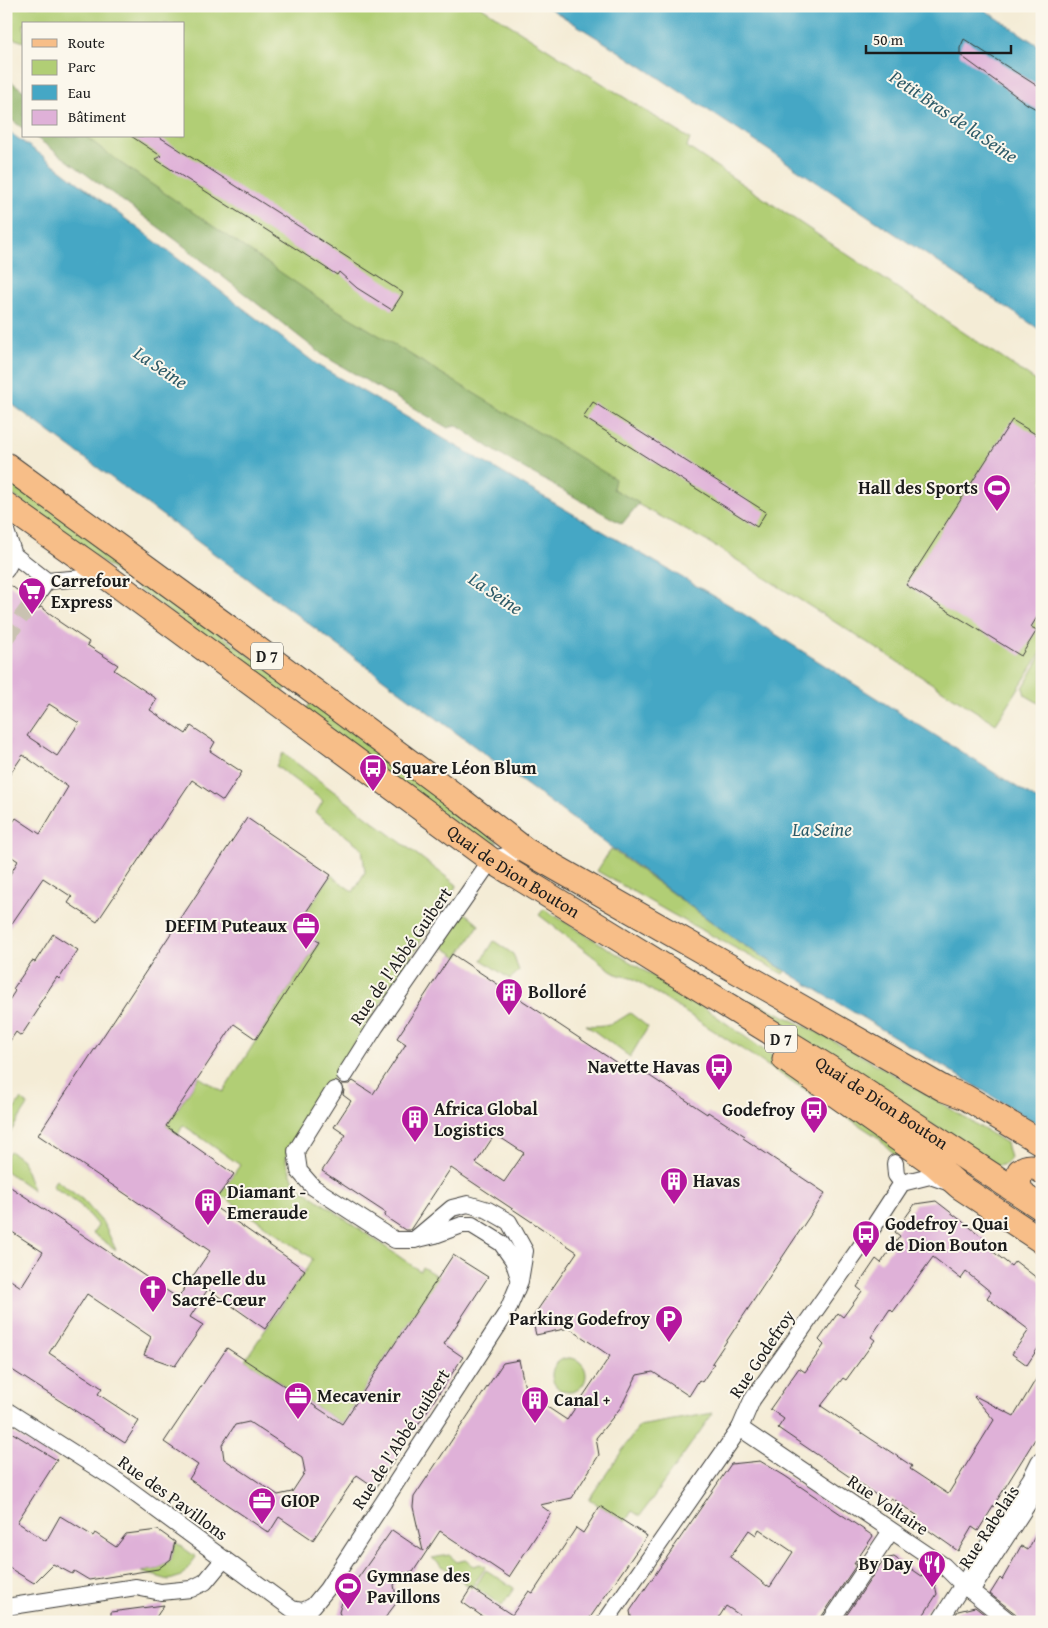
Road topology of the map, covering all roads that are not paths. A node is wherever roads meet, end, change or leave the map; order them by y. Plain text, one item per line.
1 (6, 465) edge
2 (6, 505) edge
3 (6, 530) edge
4 (14, 555) junction
5 (6, 570) edge
6 (99, 571) junction
7 (47, 581) junction
8 (33, 601) tunnel mouth
9 (526, 850) junction
10 (491, 860) junction
11 (744, 1017) junction
12 (345, 1075) dead end
13 (944, 1089) junction
14 (334, 1090) dead end
15 (1042, 1143) edge
16 (1042, 1159) edge
17 (895, 1163) dead end
18 (1042, 1171) edge
19 (902, 1184) junction
20 (960, 1186) junction
21 (1032, 1202) edge
22 (414, 1240) junction
23 (1042, 1241) edge
24 (520, 1281) junction
25 (6, 1410) edge
26 (740, 1428) junction
27 (1042, 1460) edge
28 (1039, 1482) edge
29 (891, 1531) junction
30 (224, 1559) junction
31 (966, 1588) junction
32 (6, 1607) edge
33 (308, 1616) edge
34 (612, 1620) edge
35 (830, 1622) edge
36 (939, 1622) edge
37 (1010, 1622) edge

1 - 9 main road, Quai de Dion Bouton / D 7
2 - 6 main road, Quai de Dion Bouton / D 7
3 - 4 street
4 - 5 street
4 - 7 street
6 - 7 street
6 - 10 main road, Quai de Dion Bouton / D 7
7 - 8 street
9 - 10 street
9 - 13 main road, Quai de Dion Bouton / D 7
10 - 11 main road, Quai de Dion Bouton / D 7
10 - 12 street, Rue de l'Abbé Guibert
11 - 20 main road
11 - 21 main road, Quai de Dion Bouton / D 7
13 - 15 main road, Quai de Dion Bouton / D 7
13 - 16 main road
14 - 22 street
17 - 19 street
18 - 21 main road
19 - 20 street
19 - 26 street, Rue Godefroy
20 - 23 main road
22 - 24 street
22 - 24 street, Rue de l'Abbé Guibert
24 - 33 street, Rue de l'Abbé Guibert
25 - 30 street, Rue des Pavillons
26 - 29 street, Rue Voltaire
26 - 34 street, Rue Godefroy
27 - 28 street, Rue Rabelais
28 - 31 street, Rue Rabelais
29 - 31 street, Rue Voltaire
29 - 35 street
30 - 32 street
30 - 33 street, Rue des Pavillons
31 - 36 street, Rue Rabelais
31 - 37 street, Rue Voltaire

